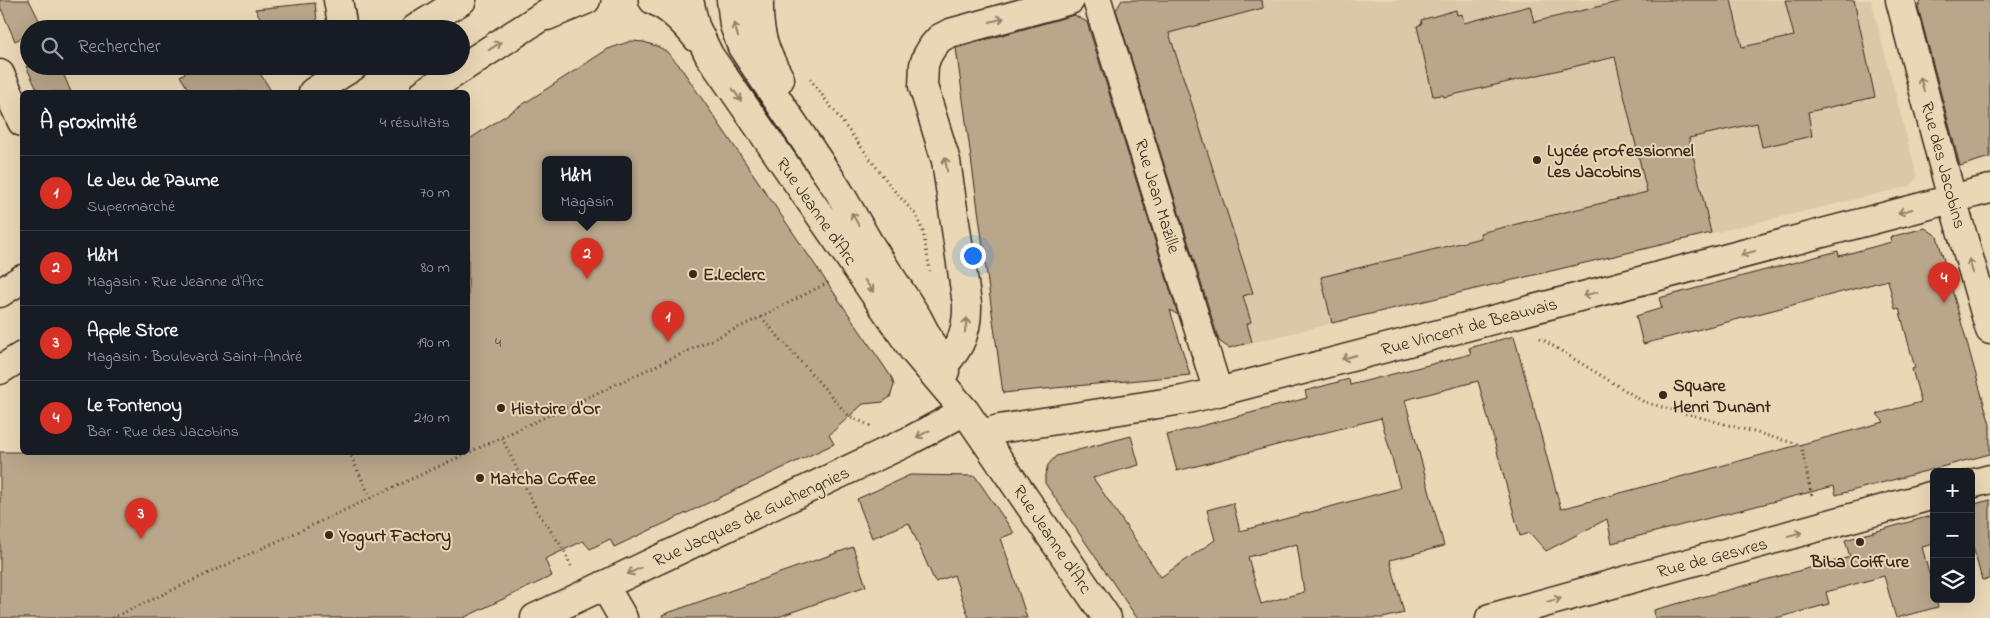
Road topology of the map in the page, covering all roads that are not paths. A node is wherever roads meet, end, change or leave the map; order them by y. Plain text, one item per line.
1 (338, 0) edge
2 (462, 0) edge
3 (567, 0) edge
4 (586, 0) edge
5 (653, 0) edge
6 (689, 0) edge
7 (731, 0) edge
8 (759, 0) edge
9 (1070, 0) edge
10 (1097, 0) edge
11 (1900, 0) edge
12 (341, 20) edge
13 (430, 20) edge
14 (532, 22) junction
15 (709, 54) junction
16 (470, 63) edge
17 (0, 74) edge
18 (339, 75) edge
19 (451, 75) edge
20 (315, 90) edge
21 (428, 90) edge
22 (20, 118) edge
23 (827, 174) junction
24 (1990, 189) edge
25 (1952, 199) junction
26 (20, 280) edge
27 (0, 293) edge
28 (1990, 330) edge
29 (20, 357) edge
30 (0, 370) edge
31 (938, 370) junction
32 (1218, 392) junction
33 (965, 410) junction
34 (982, 434) junction
35 (1990, 478) edge
36 (1975, 483) edge
37 (1930, 496) edge
38 (604, 585) junction
39 (535, 618) edge
40 (623, 618) edge
41 (1107, 618) edge
42 (1490, 618) edge

1 - 12 street
2 - 13 street
3 - 14 street
4 - 14 street
5 - 15 street
6 - 15 street, Rue Jeanne d'Arc
23 -> 7 street, Rue Jeanne d'Arc
8 - 23 street
31 -> 9 street
10 - 32 street, Rue Jean Mazille
25 -> 11 street, Rue des Jacobins
16 -> 14 street
15 -> 31 street, Rue Jeanne d'Arc
17 - 22 street
18 - 20 street
21 -> 19 street
31 -> 23 street, Rue Jeanne d'Arc
24 - 25 street, Rue Vincent de Beauvais
28 -> 25 street, Rue des Jacobins
25 -> 32 street, Rue Vincent de Beauvais
26 - 27 street
29 - 30 street
31 - 33 street, Rue Jeanne d'Arc
32 - 34 street, Rue Vincent de Beauvais
33 - 34 street, Rue Jeanne d'Arc
33 -> 38 street, Rue Jacques de Guehengnies
34 - 41 street, Rue Jeanne d'Arc
35 - 36 street
42 -> 37 street, Rue de Gesvres
38 - 39 street, Rue Jacques de Guehengnies
38 - 40 street

